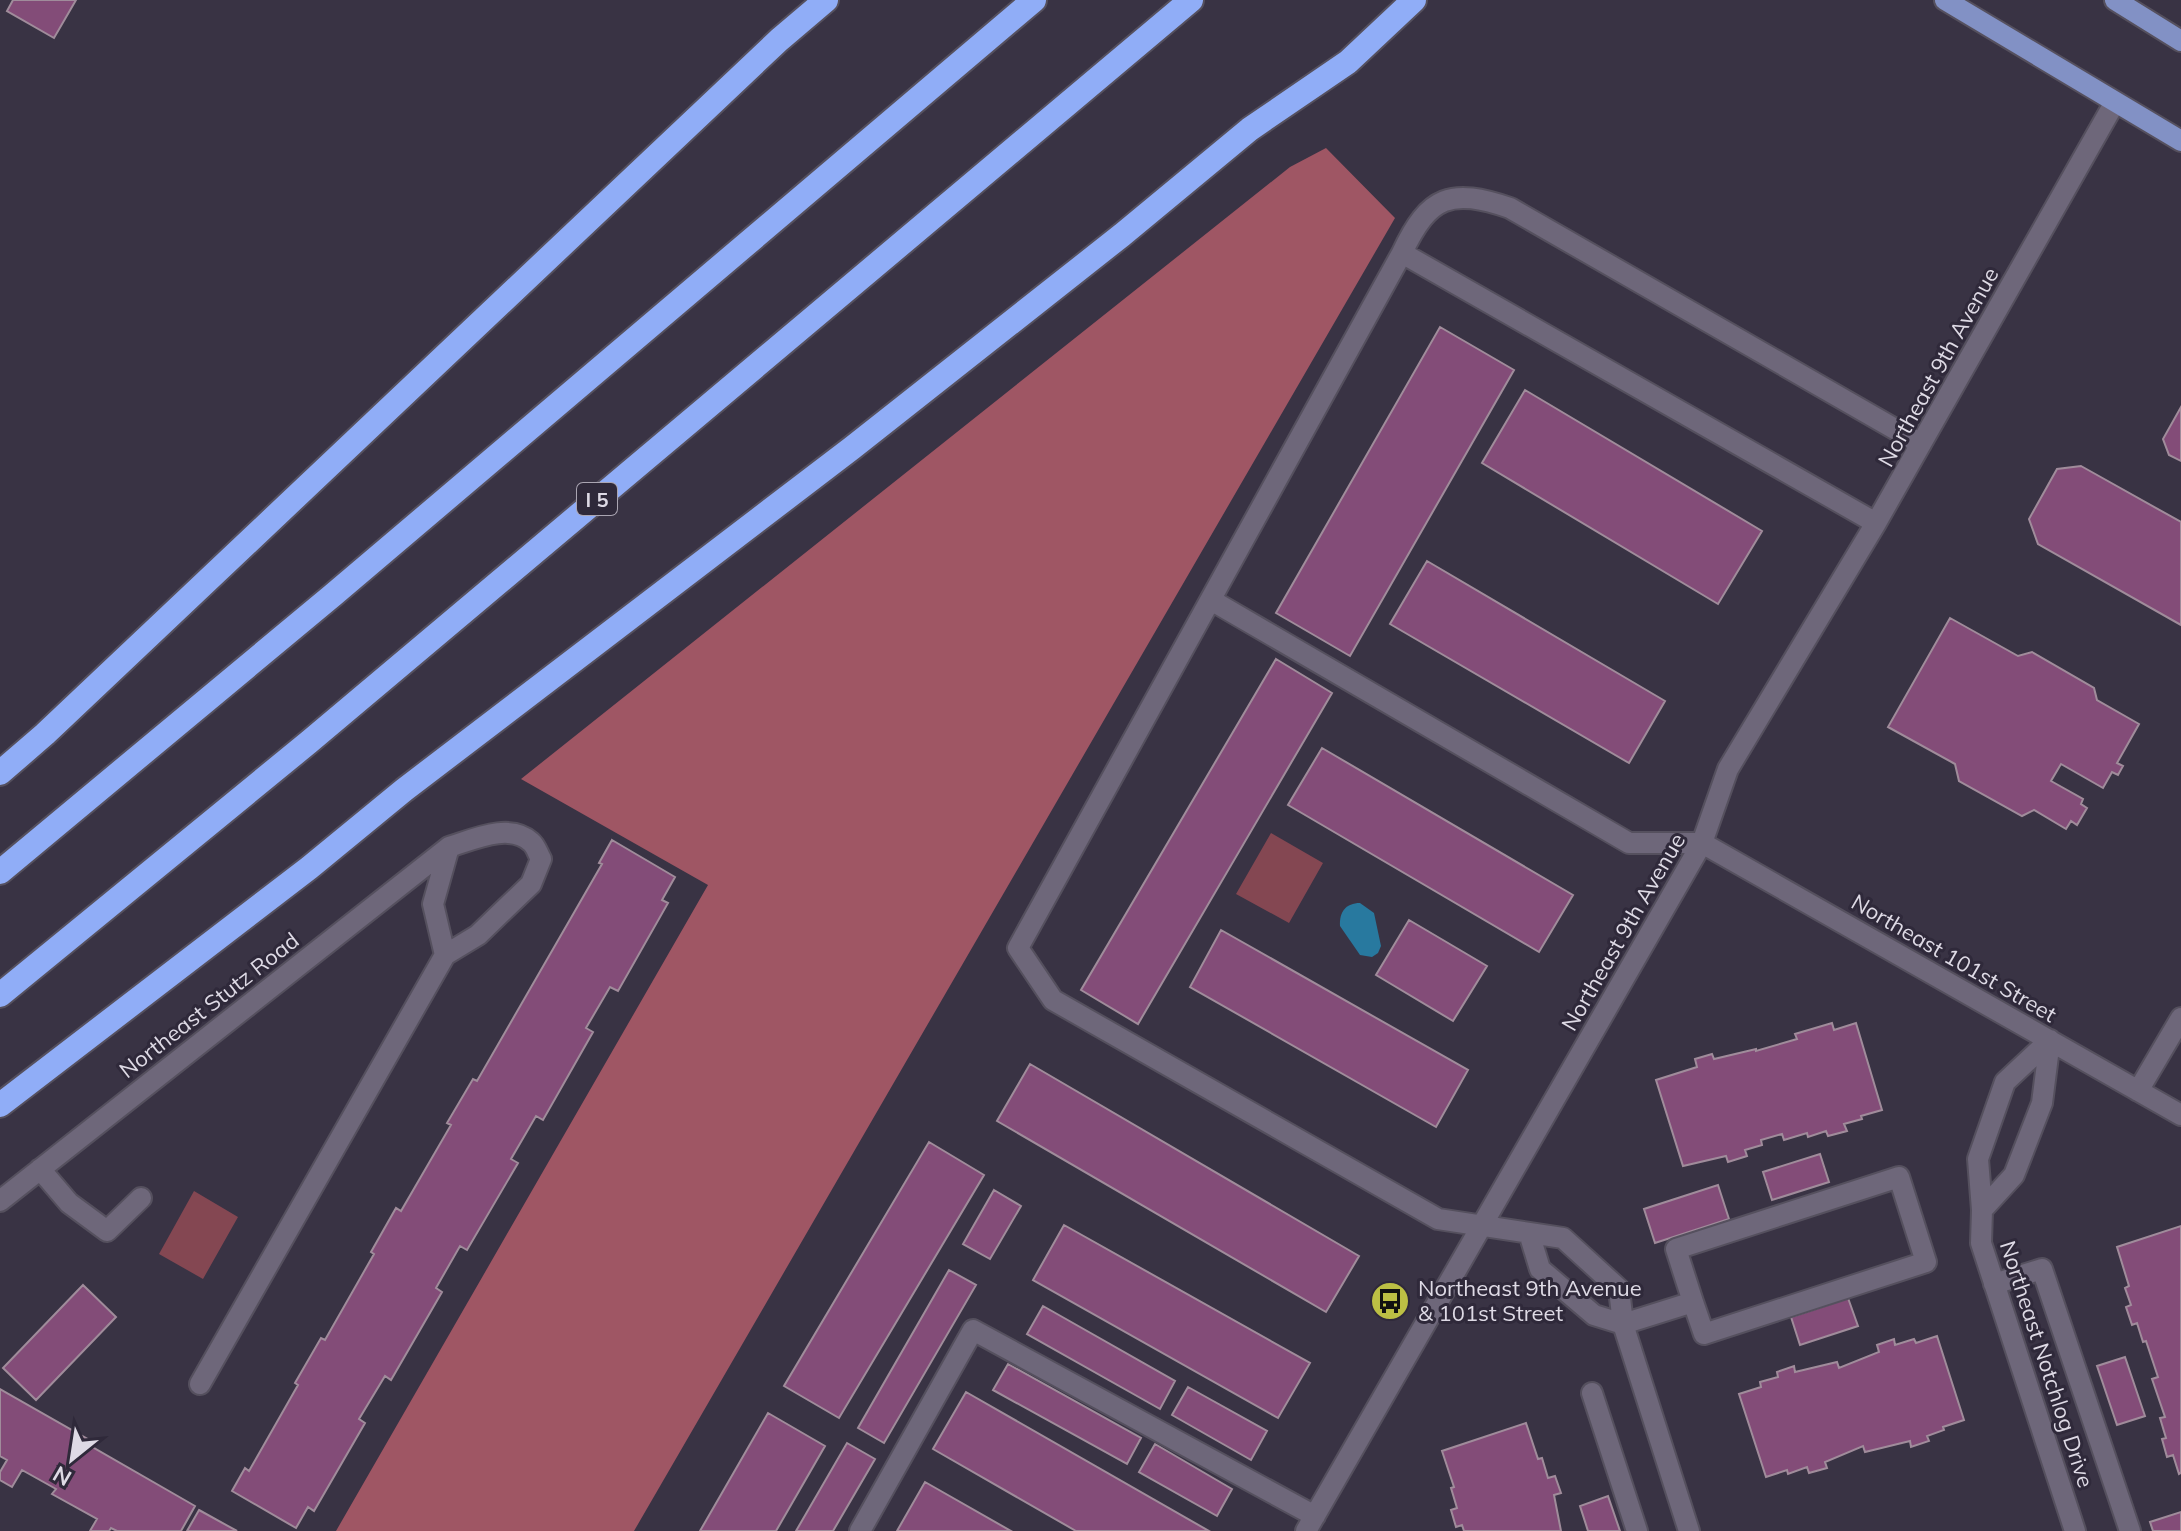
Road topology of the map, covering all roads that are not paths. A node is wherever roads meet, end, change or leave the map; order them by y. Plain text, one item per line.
1 (826, 0) edge
2 (1034, 0) edge
3 (1191, 0) edge
4 (1414, 0) edge
5 (1945, 0) edge
6 (2115, 0) edge
7 (2181, 41) edge
8 (2115, 102) junction
9 (2181, 141) edge
10 (1402, 253) junction
11 (1921, 444) junction
12 (1876, 523) junction
13 (1211, 600) junction
14 (0, 773) edge
15 (1702, 843) junction
16 (449, 847) junction
17 (0, 872) edge
18 (445, 955) junction
19 (0, 995) edge
20 (2181, 1018) edge
21 (2050, 1040) junction
22 (2138, 1091) junction
23 (0, 1105) edge
24 (2181, 1115) edge
25 (40, 1169) junction
26 (141, 1198) dead end
27 (0, 1201) edge
28 (1982, 1210) junction
29 (1480, 1227) junction
30 (1529, 1233) junction
31 (1994, 1284) junction
32 (1693, 1302) junction
33 (1623, 1324) junction
34 (200, 1384) dead end
35 (1592, 1393) dead end
36 (1311, 1523) edge
37 (860, 1531) edge
38 (1637, 1531) edge
39 (1689, 1531) edge
40 (2075, 1531) edge
41 (2130, 1531) edge

1 - 14 highway
2 - 17 highway
3 - 19 highway, I 5
4 - 23 highway
5 - 8 main road
6 - 7 main road
8 - 9 main road
8 - 11 street, Northeast 9th Avenue
10 - 11 street
10 - 12 street
10 - 13 street
11 - 12 street, Northeast 9th Avenue
12 - 15 street, Northeast 9th Avenue
13 - 15 street
13 - 29 street
15 - 21 street, Northeast 101st Street
15 - 29 street, Northeast 9th Avenue
16 - 18 street
16 - 18 street
16 - 25 street, Northeast Stutz Road
18 - 34 street
20 - 22 street
21 - 22 street, Northeast 101st Street
21 - 28 street
21 - 28 street, Northeast Notchlog Drive
22 - 24 street, Northeast 101st Street
25 - 26 street
25 - 27 street, Northeast Stutz Road
28 - 31 street, Northeast Notchlog Drive
29 - 30 street
29 - 36 street, Northeast 9th Avenue
30 - 33 street
30 - 33 street
31 - 40 street, Northeast Notchlog Drive
31 - 41 street
32 - 32 street
32 - 33 street
33 - 39 street
35 - 38 street
36 - 37 street

